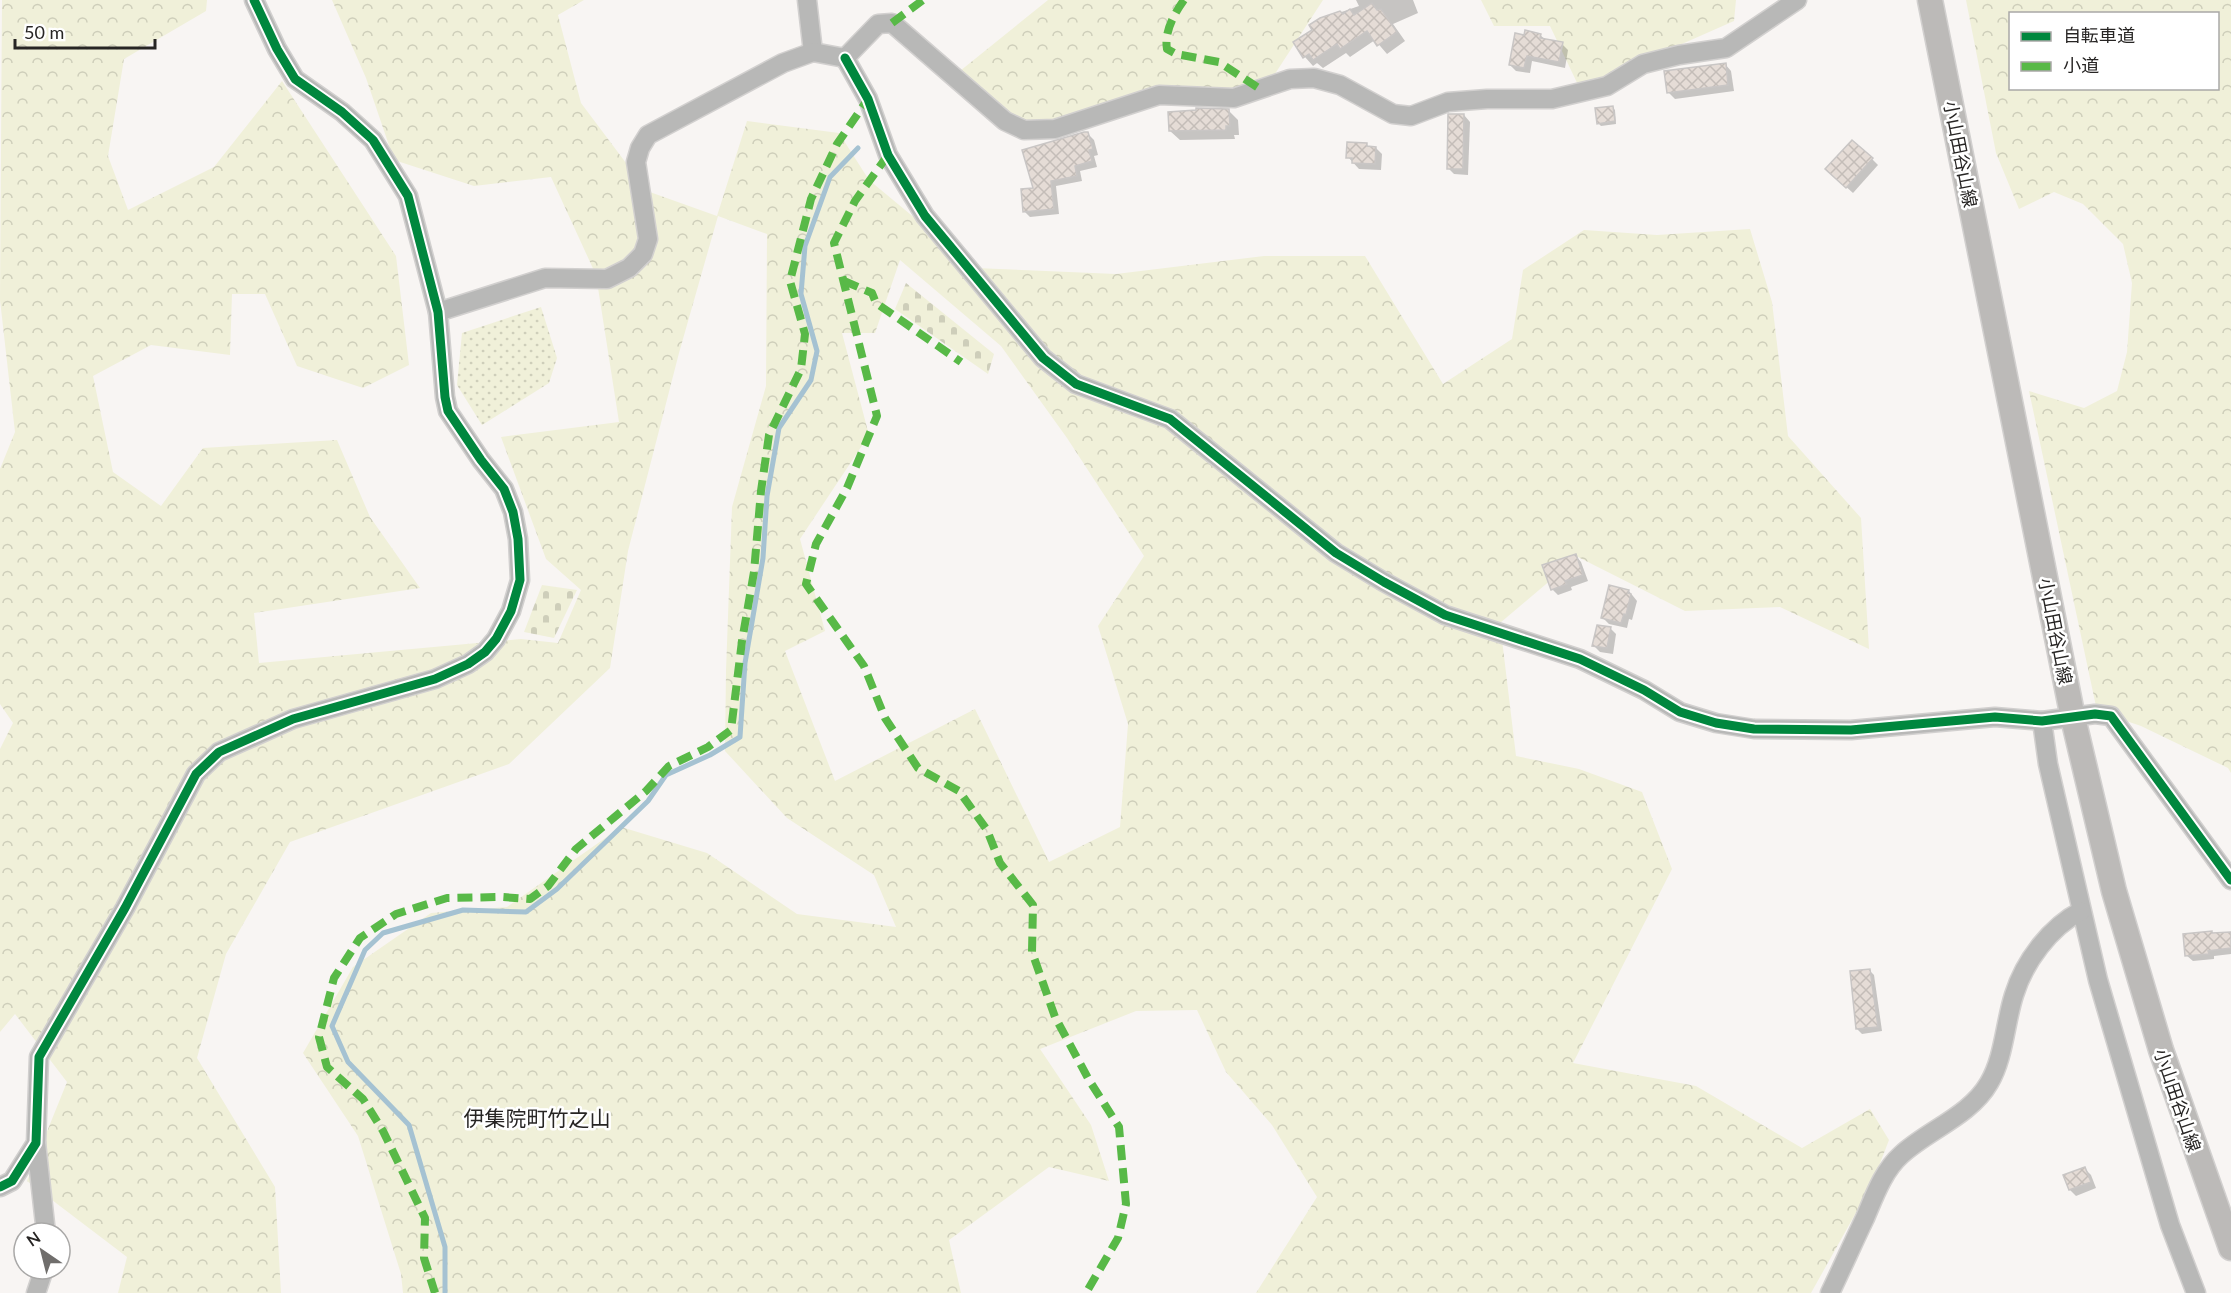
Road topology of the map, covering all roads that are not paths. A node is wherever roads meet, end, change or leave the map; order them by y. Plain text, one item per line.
1 (254, 0) edge
2 (807, 0) edge
3 (1797, 0) edge
4 (1930, 0) edge
5 (813, 52) junction
6 (846, 58) junction
7 (438, 312) junction
8 (2073, 718) junction
9 (2042, 721) junction
10 (2231, 880) edge
11 (2081, 911) junction
12 (36, 1143) junction
13 (0, 1187) edge
14 (45, 1221) edge
15 (2231, 1248) edge
16 (1830, 1293) edge
17 (2196, 1293) edge

1 - 7 street
2 - 5 street
3 - 6 street
4 - 8 main road, 小山田谷山線
5 - 6 street
5 - 7 street
6 - 9 street
7 - 12 street
8 - 9 street
8 - 10 street
8 - 15 main road, 小山田谷山線
9 - 11 street
11 - 16 street
11 - 17 street
12 - 13 street
12 - 14 street

